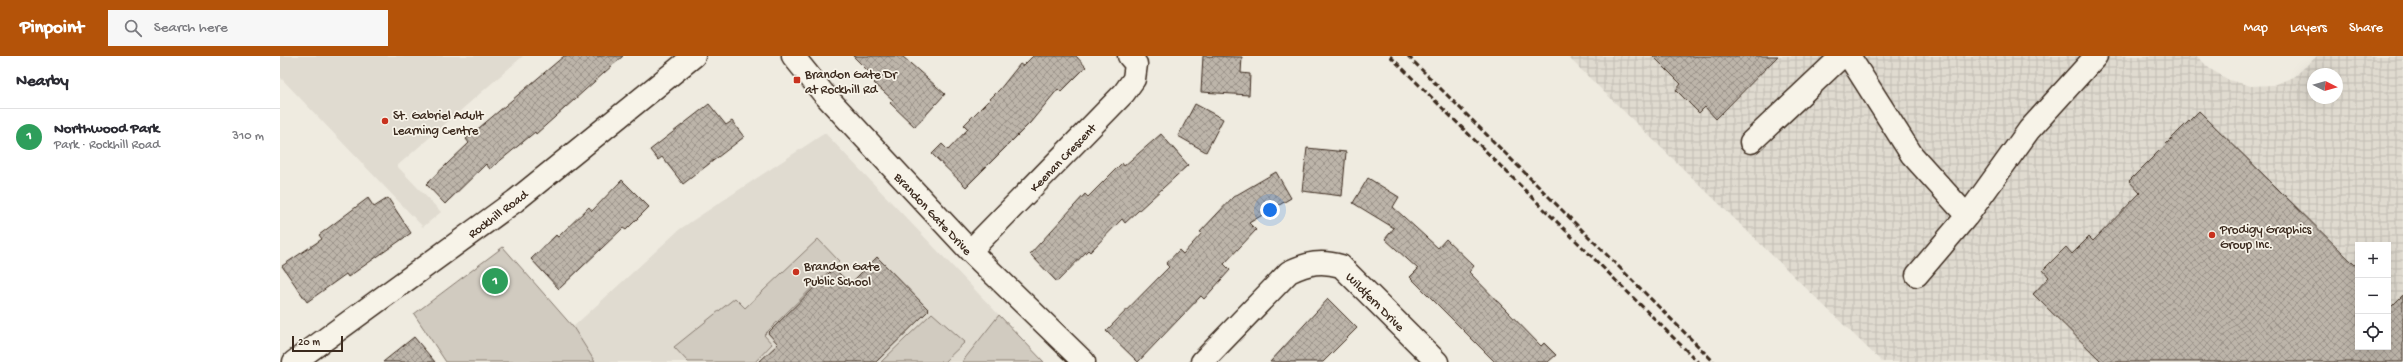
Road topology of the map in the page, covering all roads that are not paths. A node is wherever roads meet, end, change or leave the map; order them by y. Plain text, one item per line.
1 (694, 56) edge
2 (793, 56) edge
3 (1129, 56) edge
4 (1842, 56) edge
5 (1849, 56) edge
6 (2096, 56) edge
7 (1751, 142) dead end
8 (1967, 216) junction
9 (970, 251) junction
10 (1917, 275) dead end
11 (294, 362) edge
12 (1084, 362) edge
13 (1202, 362) edge
14 (1437, 362) edge

1 - 11 street, Rockhill Road
2 - 9 street, Brandon Gate Drive
3 - 9 street, Keenan Crescent
4 - 7 street
5 - 8 street
6 - 8 street
8 - 10 street
9 - 12 street, Brandon Gate Drive
13 - 14 street, Wildfern Drive

